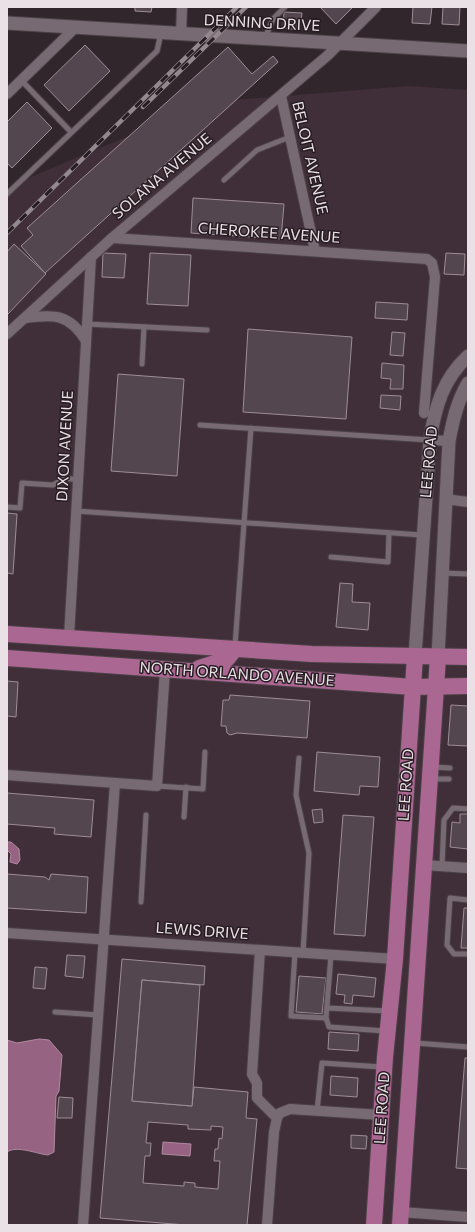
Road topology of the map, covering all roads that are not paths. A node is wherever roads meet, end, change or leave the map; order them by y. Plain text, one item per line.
1 (182, 7) edge
2 (285, 7) edge
3 (376, 7) edge
4 (7, 23) edge
5 (77, 26) junction
6 (161, 34) junction
7 (181, 35) junction
8 (265, 39) junction
9 (340, 44) junction
10 (468, 51) edge
11 (21, 80) junction
12 (7, 94) edge
13 (281, 96) junction
14 (71, 132) junction
15 (290, 138) junction
16 (224, 180) dead end
17 (7, 194) edge
18 (112, 238) junction
19 (315, 251) junction
20 (90, 257) junction
21 (25, 318) junction
22 (87, 324) junction
23 (144, 326) junction
24 (207, 330) dead end
25 (7, 334) edge
26 (86, 341) junction
27 (468, 356) edge
28 (142, 364) dead end
29 (468, 383) edge
30 (424, 413) dead end
31 (200, 425) dead end
32 (251, 428) junction
33 (430, 440) junction
34 (449, 441) junction
35 (78, 480) junction
36 (445, 500) junction
37 (468, 502) edge
38 (7, 507) edge
39 (76, 511) junction
40 (244, 523) junction
41 (389, 533) junction
42 (423, 535) junction
43 (331, 557) dead end
44 (442, 573) junction
45 (468, 574) edge
46 (7, 634) edge
47 (69, 637) junction
48 (235, 649) junction
49 (415, 656) junction
50 (438, 657) junction
51 (468, 657) edge
52 (7, 658) edge
53 (165, 670) junction
54 (188, 671) junction
55 (468, 686) edge
56 (413, 687) junction
57 (436, 688) junction
58 (205, 752) dead end
59 (299, 758) dead end
60 (450, 768) dead end
61 (430, 773) junction
62 (7, 775) edge
63 (449, 779) dead end
64 (115, 783) junction
65 (157, 786) junction
66 (186, 787) junction
67 (468, 809) edge
68 (146, 815) dead end
69 (184, 817) dead end
70 (424, 865) junction
71 (442, 866) junction
72 (468, 868) edge
73 (468, 900) edge
74 (141, 902) dead end
75 (7, 933) edge
76 (104, 940) junction
77 (260, 950) junction
78 (299, 953) junction
79 (468, 954) edge
80 (331, 955) junction
81 (395, 959) junction
82 (414, 993) junction
83 (327, 1008) junction
84 (390, 1011) junction
85 (55, 1012) dead end
86 (99, 1015) junction
87 (326, 1018) junction
88 (388, 1031) junction
89 (412, 1042) junction
90 (468, 1047) edge
91 (377, 1066) junction
92 (317, 1111) junction
93 (381, 1115) junction
94 (277, 1118) junction
95 (468, 1217) edge
96 (400, 1218) edge
97 (84, 1225) edge
98 (267, 1225) edge
99 (374, 1225) edge

1 - 7 street
2 - 8 lane
3 - 9 street, SOLANA AVENUE
4 - 5 street, DENNING DRIVE
5 - 6 street, DENNING DRIVE
5 - 11 street
6 - 7 street, DENNING DRIVE
6 - 14 lane
7 - 8 street, DENNING DRIVE
8 - 9 street, DENNING DRIVE
9 - 10 street, DENNING DRIVE
9 - 13 street, SOLANA AVENUE
11 - 12 street
11 - 14 lane
13 - 15 street, BELOIT AVENUE
13 - 18 street, SOLANA AVENUE
14 - 17 lane
15 - 16 lane
15 - 19 street, BELOIT AVENUE
18 - 19 street, CHEROKEE AVENUE
18 - 20 street, SOLANA AVENUE
19 - 30 street, CHEROKEE AVENUE
20 - 21 street, SOLANA AVENUE
20 - 22 street, DIXON AVENUE
21 - 25 street, SOLANA AVENUE
21 - 26 street
22 - 23 lane
22 - 26 street, DIXON AVENUE
23 - 24 lane
23 - 28 lane
26 - 35 street, DIXON AVENUE
27 - 33 street, LEE ROAD
29 - 34 street, LEE ROAD
31 - 32 lane
32 - 33 lane
32 - 40 lane
33 - 34 street
33 - 42 street, LEE ROAD
34 - 36 street, LEE ROAD
35 - 38 lane
35 - 39 street, DIXON AVENUE
36 - 37 street
36 - 44 street, LEE ROAD
39 - 40 lane
39 - 47 street, DIXON AVENUE
40 - 41 lane
40 - 48 lane
41 - 42 lane
41 - 43 lane
42 - 49 street, LEE ROAD
44 - 45 lane
44 - 50 street, LEE ROAD
46 - 47 main road, NORTH ORLANDO AVENUE
47 - 48 main road, NORTH ORLANDO AVENUE
48 - 49 main road, NORTH ORLANDO AVENUE
48 - 54 main road
49 - 50 main road, NORTH ORLANDO AVENUE
49 - 56 main road, LEE ROAD
50 - 51 main road, NORTH ORLANDO AVENUE
50 - 57 main road, LEE ROAD
52 - 53 main road, NORTH ORLANDO AVENUE
53 - 54 main road, NORTH ORLANDO AVENUE
53 - 65 street
54 - 56 main road, NORTH ORLANDO AVENUE
55 - 57 main road, NORTH ORLANDO AVENUE
56 - 57 main road, NORTH ORLANDO AVENUE
56 - 81 main road, LEE ROAD
57 - 61 main road, LEE ROAD
58 - 66 lane
59 - 78 lane
60 - 61 lane
61 - 63 lane
61 - 70 main road, LEE ROAD
62 - 64 street
64 - 65 street
64 - 76 street
65 - 66 lane
66 - 69 lane
67 - 71 lane
68 - 74 lane
70 - 71 street
70 - 82 main road, LEE ROAD
71 - 72 street
73 - 79 lane
75 - 76 street, LEWIS DRIVE
76 - 77 street, LEWIS DRIVE
76 - 86 street
77 - 78 street, LEWIS DRIVE
77 - 94 street
78 - 80 street, LEWIS DRIVE
78 - 87 lane
80 - 81 street, LEWIS DRIVE
80 - 83 lane
81 - 82 main road
81 - 84 main road, LEE ROAD
82 - 89 main road, LEE ROAD
83 - 84 lane
83 - 87 lane
84 - 88 main road, LEE ROAD
85 - 86 lane
86 - 97 street
87 - 88 lane
88 - 91 main road, LEE ROAD
89 - 90 lane
89 - 96 main road, LEE ROAD
91 - 92 lane
91 - 93 main road, LEE ROAD
92 - 93 street
92 - 94 street
93 - 99 main road, LEE ROAD
94 - 98 street
95 - 96 street

